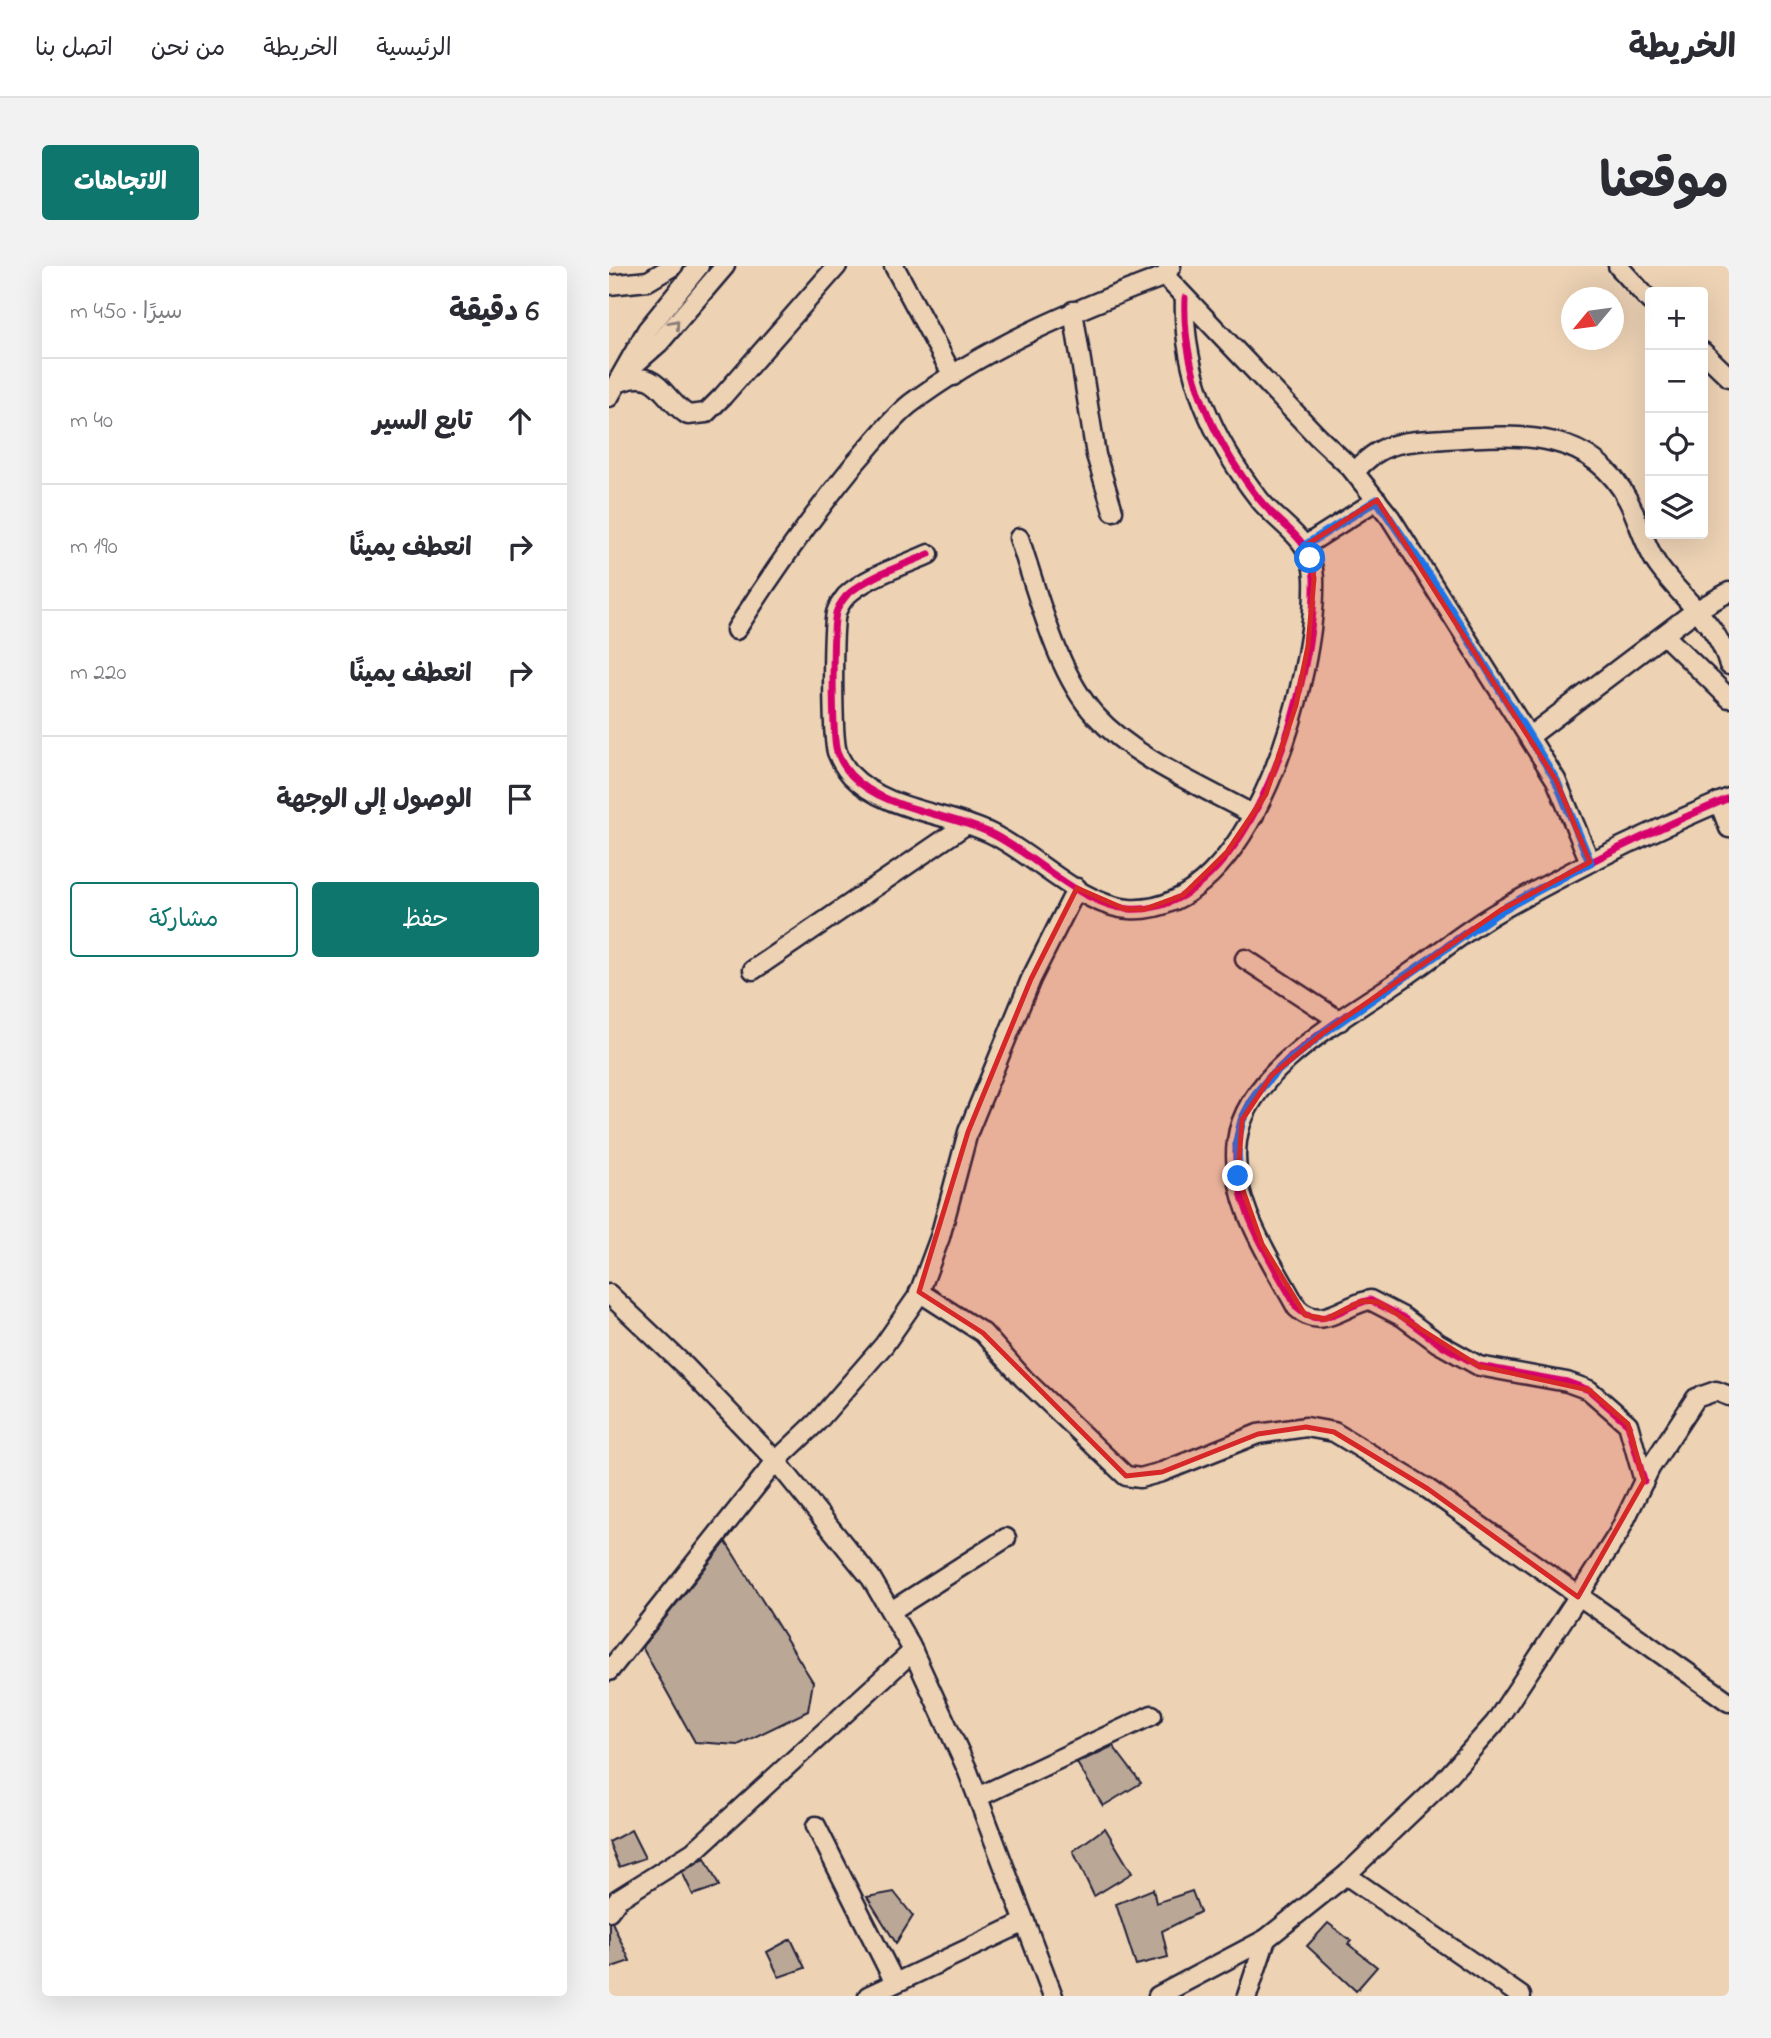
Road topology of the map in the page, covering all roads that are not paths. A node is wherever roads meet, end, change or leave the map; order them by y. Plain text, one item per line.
1 (673, 266) edge
2 (699, 266) edge
3 (837, 266) edge
4 (894, 266) edge
5 (1618, 266) edge
6 (719, 268) edge
7 (1168, 271) edge
8 (648, 281) junction
9 (609, 285) edge
10 (1645, 295) edge
11 (1185, 298) junction
12 (669, 302) junction
13 (1073, 311) junction
14 (1708, 357) edge
15 (623, 376) junction
16 (953, 376) junction
17 (1729, 377) edge
18 (609, 397) edge
19 (1355, 472) junction
20 (1377, 500) junction
21 (1114, 511) dead end
22 (1019, 538) dead end
23 (1306, 545) junction
24 (929, 554) dead end
25 (1729, 592) edge
26 (1695, 611) junction
27 (736, 630) dead end
28 (1664, 635) junction
29 (1729, 665) edge
30 (1729, 698) edge
31 (1529, 736) junction
32 (1724, 800) edge
33 (1254, 815) junction
34 (967, 824) junction
35 (1729, 828) edge
36 (1590, 862) junction
37 (1077, 888) junction
38 (1245, 959) dead end
39 (753, 970) dead end
40 (1340, 1021) junction
41 (919, 1292) junction
42 (609, 1294) edge
43 (1729, 1396) edge
44 (776, 1461) junction
45 (1644, 1481) junction
46 (1006, 1538) dead end
47 (1578, 1597) junction
48 (891, 1611) junction
49 (913, 1651) junction
50 (609, 1671) edge
51 (1729, 1702) edge
52 (1152, 1715) dead end
53 (978, 1797) junction
54 (816, 1826) dead end
55 (1346, 1875) junction
56 (609, 1911) edge
57 (1025, 1922) junction
58 (1266, 1938) junction
59 (881, 1990) edge
60 (1053, 1996) edge
61 (1158, 1996) edge
62 (1247, 1996) edge
63 (1521, 1996) edge

1 - 8 street
2 - 12 street
3 - 15 street
4 - 16 street
5 - 10 street
15 -> 6 street
7 - 11 street
7 - 13 street
8 - 9 street
8 - 12 street
11 - 19 street
11 - 23 street
12 - 15 street
13 - 16 street
13 - 21 street
14 - 17 street
15 - 18 street
16 - 27 street
19 - 20 street
19 - 26 street
20 - 23 street
20 - 31 street
22 - 33 street
23 - 33 street
24 - 34 street
25 - 26 street
26 - 28 street
26 - 29 street
28 - 30 street
28 - 31 street
31 - 36 street
32 - 35 street
32 - 36 street
33 - 37 street
34 - 37 street
34 - 39 street
36 - 40 street
37 - 41 street
38 - 40 street
40 - 45 street
41 - 44 street
41 - 47 street
42 - 44 street
43 - 45 street
44 - 48 street
44 - 50 street
45 - 47 street
46 - 48 street
47 - 51 street
47 - 55 street
48 - 49 street
49 - 53 street
49 - 56 street
52 - 53 street
53 - 57 street
54 - 59 street
55 - 58 street
55 - 63 street
57 - 59 street
57 - 60 street
58 - 61 street
58 - 62 street

